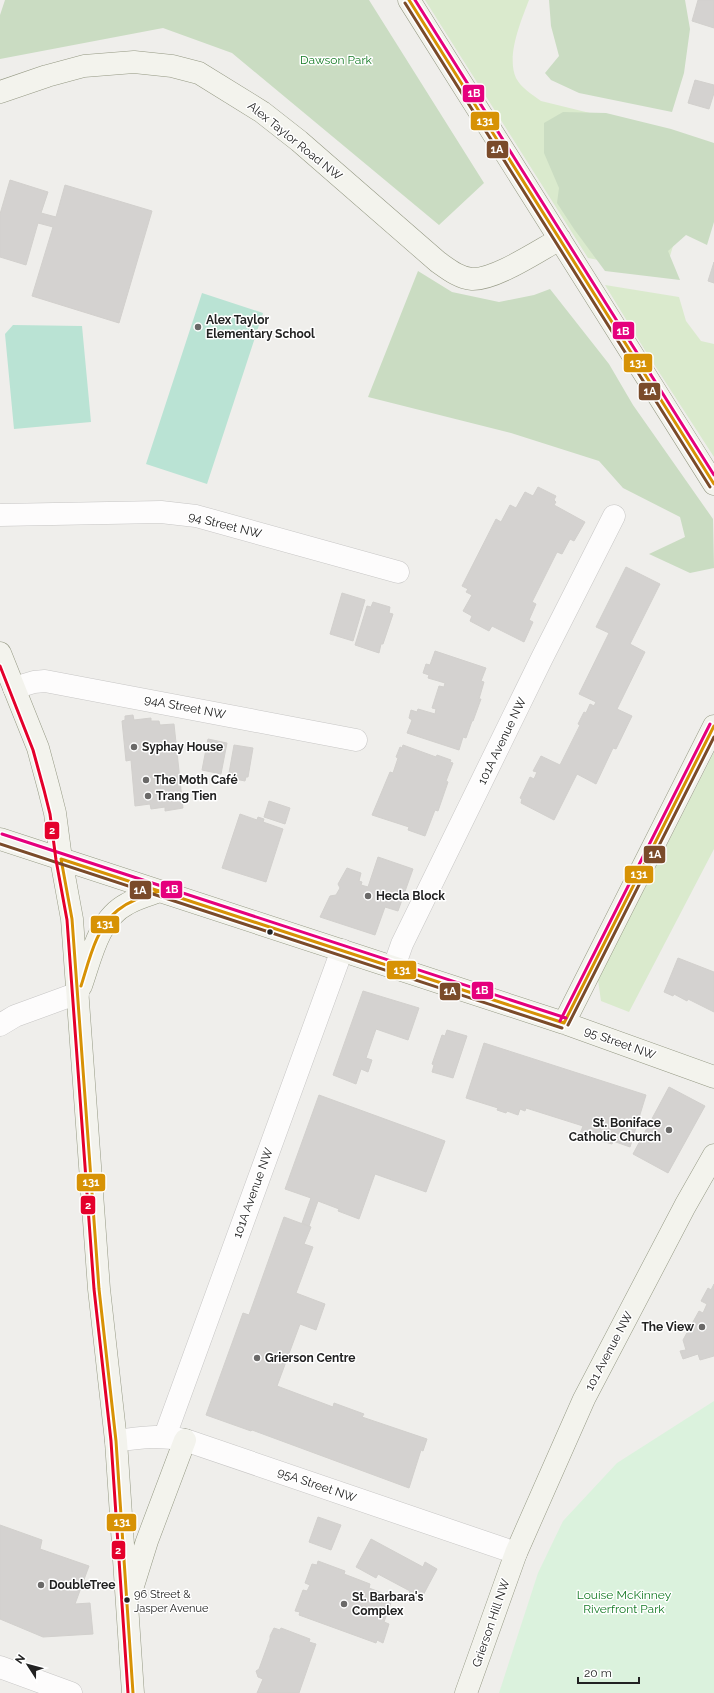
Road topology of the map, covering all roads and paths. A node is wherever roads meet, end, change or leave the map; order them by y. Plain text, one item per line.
1 (409, 0) edge
2 (0, 92) edge
3 (560, 240) junction
4 (714, 484) edge
5 (0, 515) edge
6 (614, 516) dead end
7 (398, 572) dead end
8 (0, 653) edge
9 (14, 688) junction
10 (714, 726) edge
11 (356, 740) dead end
12 (0, 840) edge
13 (61, 859) junction
14 (160, 891) junction
15 (342, 950) junction
16 (394, 967) junction
17 (78, 993) junction
18 (564, 1023) junction
19 (0, 1025) edge
20 (714, 1077) edge
21 (714, 1155) edge
22 (175, 1438) junction
23 (116, 1441) junction
24 (516, 1553) junction
25 (127, 1606) junction
26 (0, 1667) edge
27 (72, 1693) edge
28 (133, 1693) edge
29 (466, 1693) edge

1 - 3 main road
2 - 3 main road, Alex Taylor Road NW
3 - 4 main road
5 - 7 street, 94 Street NW
6 - 16 street, 101A Avenue NW
8 - 9 main road
9 - 11 street, 94A Street NW
9 - 13 main road
10 - 18 main road
12 - 13 main road, 95 Street NW
13 - 14 main road, 95 Street NW
13 - 17 main road
14 - 15 main road, 95 Street NW
14 - 17 main road
15 - 16 main road, 95 Street NW
15 - 22 street, 101A Avenue NW
16 - 18 main road, 95 Street NW
17 - 19 street
17 - 23 main road
18 - 20 main road, 95 Street NW
21 - 24 main road, 101 Avenue NW
22 - 23 street, 95A Street NW
22 - 24 street, 95A Street NW
22 - 25 main road
23 - 25 main road
24 - 29 main road, Grierson Hill NW
25 - 28 main road
26 - 27 street

